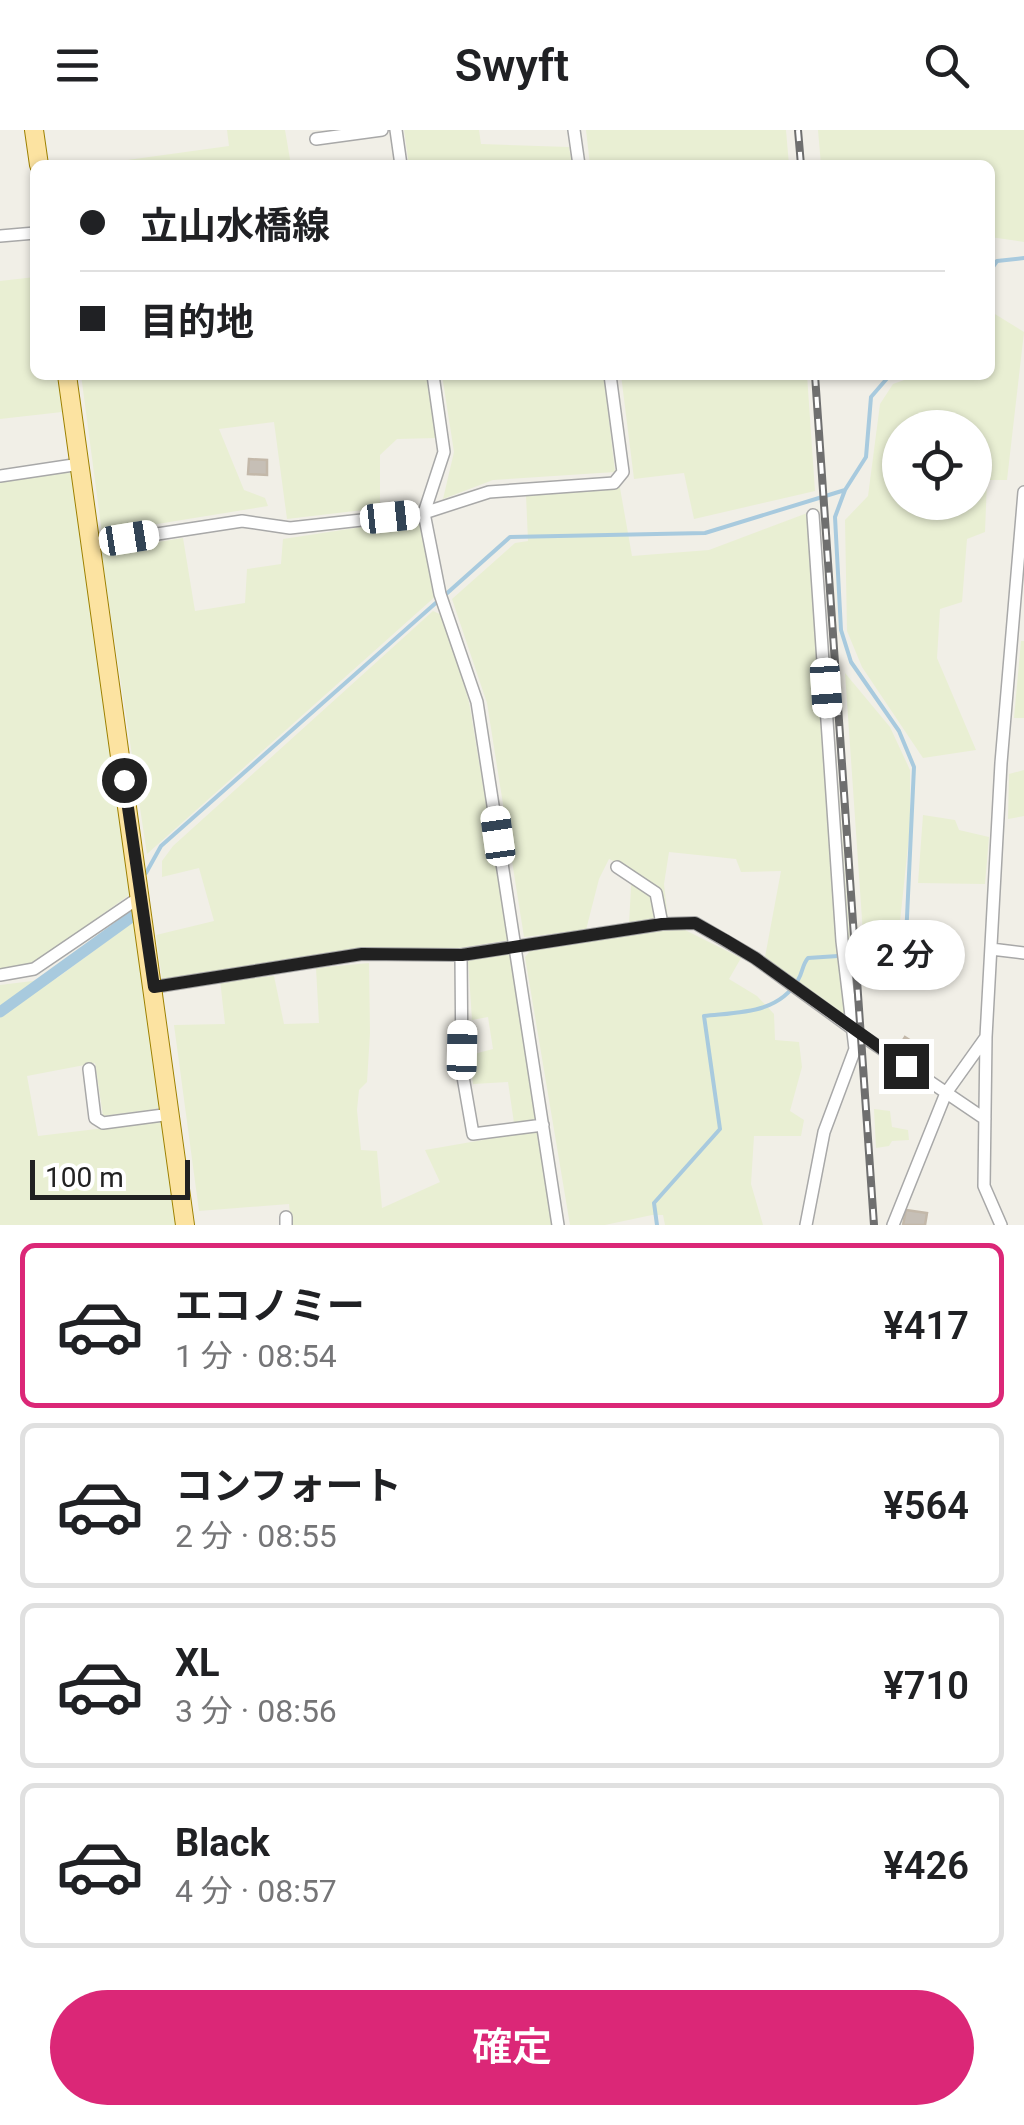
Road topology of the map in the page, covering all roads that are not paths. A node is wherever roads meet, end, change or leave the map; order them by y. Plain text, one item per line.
1 (34, 130) edge
2 (382, 130) edge
3 (396, 130) edge
4 (574, 130) edge
5 (316, 139) dead end
6 (38, 160) edge
7 (400, 160) edge
8 (578, 160) edge
9 (30, 233) edge
10 (0, 236) edge
11 (69, 380) edge
12 (434, 380) edge
13 (611, 380) edge
14 (80, 464) junction
15 (0, 476) edge
16 (1024, 492) edge
17 (424, 514) junction
18 (813, 515) dead end
19 (92, 544) junction
20 (1021, 580) edge
21 (617, 867) dead end
22 (140, 897) junction
23 (662, 924) junction
24 (516, 946) junction
25 (991, 950) junction
26 (1024, 953) edge
27 (462, 955) junction
28 (0, 975) edge
29 (154, 987) junction
30 (854, 1031) junction
31 (986, 1037) junction
32 (89, 1068) dead end
33 (946, 1093) junction
34 (170, 1114) junction
35 (985, 1119) junction
36 (543, 1125) junction
37 (185, 1225) edge
38 (558, 1225) edge
39 (806, 1225) edge
40 (893, 1225) edge
41 (1000, 1225) edge

1 - 6 main road
2 - 5 street
3 - 7 street
4 - 8 street
9 - 10 street
11 - 14 main road
12 - 17 street
13 - 17 street
14 - 15 street
14 - 19 main road
16 - 20 street
17 - 19 street
17 - 24 street
18 - 30 street
19 - 22 main road
20 - 25 street
21 - 23 street
22 - 28 street
22 - 29 main road
23 - 24 street
23 - 30 street
24 - 27 street
24 - 36 street
25 - 26 street
25 - 31 street
27 - 29 street
27 - 36 street
29 - 34 main road
30 - 33 street
30 - 39 street
31 - 33 street
31 - 35 street
32 - 34 street
33 - 35 street
33 - 40 street
34 - 37 main road
35 - 41 street
36 - 38 street

